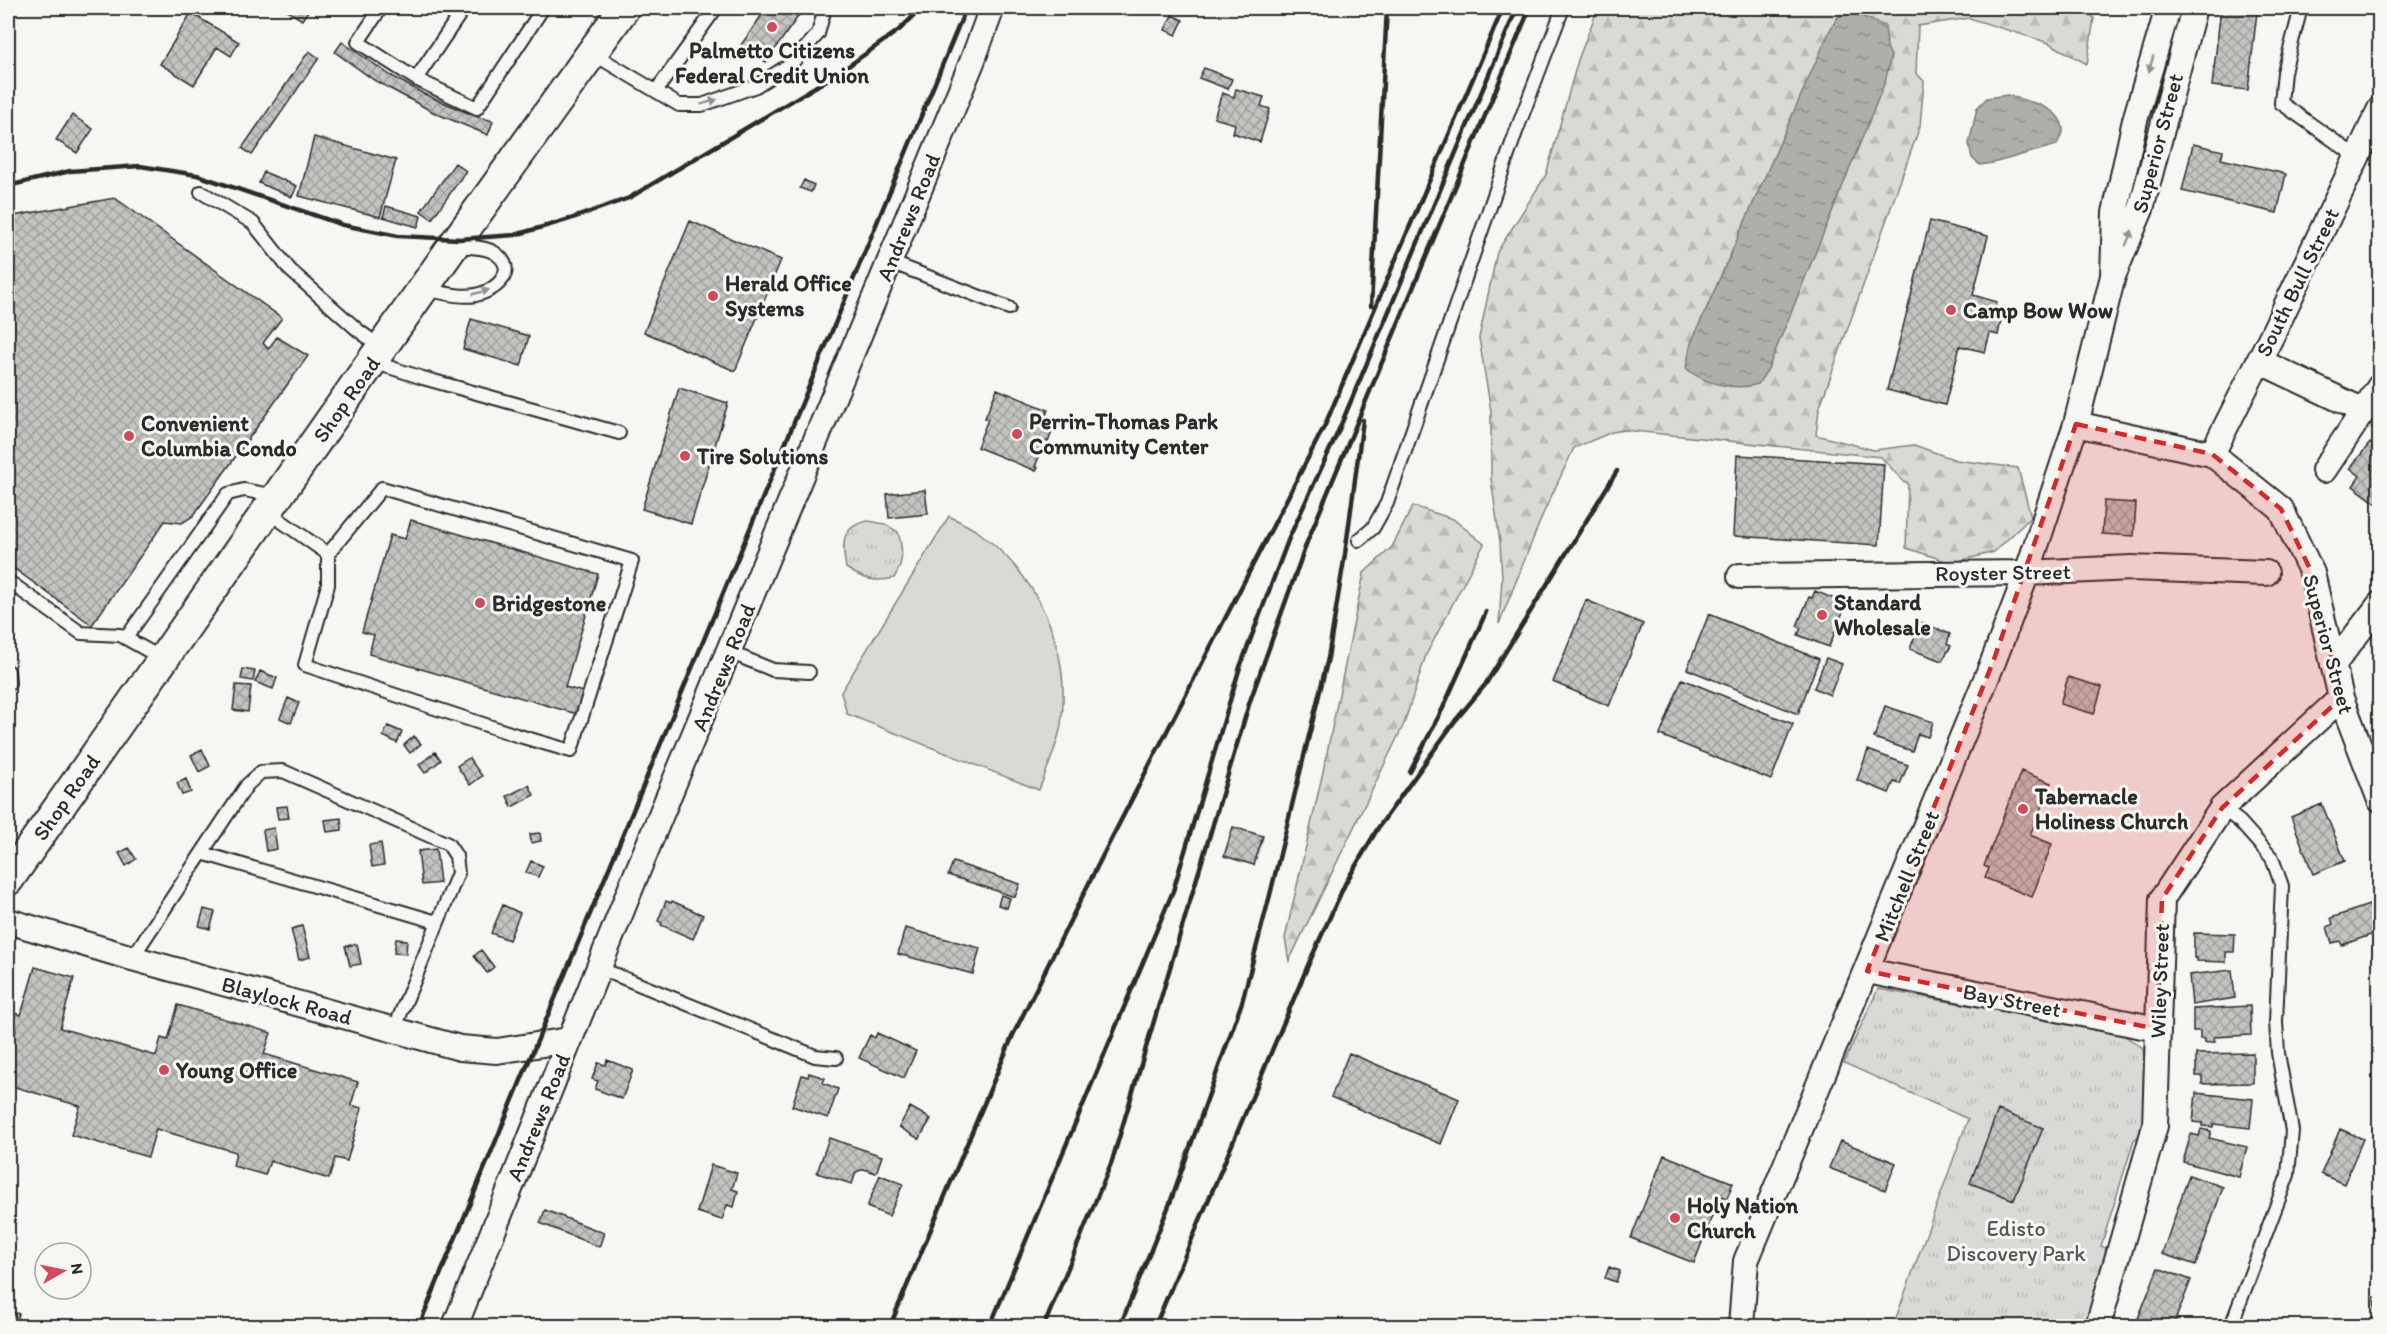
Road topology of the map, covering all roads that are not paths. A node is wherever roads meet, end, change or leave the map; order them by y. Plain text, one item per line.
1 (381, 8) edge
2 (464, 8) edge
3 (543, 8) edge
4 (624, 8) edge
5 (716, 8) edge
6 (825, 8) edge
7 (992, 8) edge
8 (1563, 8) edge
9 (2168, 8) edge
10 (2194, 8) edge
11 (2301, 8) edge
12 (592, 53) junction
13 (416, 79) junction
14 (656, 91) junction
15 (2379, 109) edge
16 (2356, 157) junction
17 (201, 192) dead end
18 (453, 246) junction
19 (890, 262) junction
20 (2113, 276) junction
21 (423, 289) junction
22 (1009, 308) dead end
23 (377, 355) junction
24 (2259, 361) junction
25 (2379, 386) edge
26 (2364, 411) junction
27 (2076, 424) junction
28 (619, 434) dead end
29 (2212, 454) junction
30 (2324, 470) dead end
31 (272, 504) junction
32 (1359, 540) dead end
33 (328, 554) junction
34 (2026, 573) junction
35 (2266, 573) dead end
36 (1740, 576) dead end
37 (8, 581) edge
38 (2379, 604) edge
39 (126, 638) junction
40 (729, 652) junction
41 (163, 659) junction
42 (2333, 665) junction
43 (8, 671) edge
44 (809, 672) dead end
45 (8, 685) edge
46 (2341, 698) junction
47 (2379, 800) edge
48 (2222, 808) junction
49 (202, 853) junction
50 (8, 880) edge
51 (8, 921) edge
52 (437, 922) junction
53 (132, 958) junction
54 (598, 968) junction
55 (1867, 971) junction
56 (2157, 1029) junction
57 (394, 1030) junction
58 (569, 1040) junction
59 (836, 1058) dead end
60 (454, 1326) edge
61 (1741, 1326) edge
62 (2098, 1326) edge
63 (2231, 1326) edge

1 - 13 lane
2 - 13 lane
3 - 13 lane
4 - 12 street, Shop Road
5 - 14 lane
14 -> 6 lane
7 - 19 street, Andrews Road
8 - 32 lane
9 -> 20 street, Superior Street
20 -> 10 street, Superior Street
11 - 16 lane
12 - 14 lane
12 - 18 street, Shop Road
15 - 16 street, South Bull Street
16 - 24 street, South Bull Street
17 - 23 lane
18 - 21 street, Shop Road
21 -> 18 lane
19 - 22 lane
19 - 40 street, Andrews Road
20 - 27 street, Superior Street
21 - 23 street, Shop Road
23 - 28 lane
23 - 31 street, Shop Road
24 - 26 street
24 - 29 street, South Bull Street
25 - 26 street
26 - 30 street
27 - 29 street, Superior Street
27 - 34 street, Mitchell Street
29 - 42 street, Superior Street
31 - 33 lane
31 - 39 lane
31 - 41 street, Shop Road
33 - 33 lane
34 - 35 street, Royster Street
34 - 36 street, Royster Street
34 - 55 street, Mitchell Street
37 - 39 lane
38 - 42 street
39 - 41 lane
40 - 44 lane
40 - 54 street, Andrews Road
41 - 50 street, Shop Road
42 - 46 street, Superior Street
43 - 45 lane
46 - 47 street, Superior Street
46 - 48 street, Wiley Street
48 - 56 street, Wiley Street
48 - 63 lane
49 - 52 lane
49 - 52 lane
49 - 53 lane
51 - 53 street, Blaylock Road
52 - 57 lane
53 - 57 street, Blaylock Road
54 - 58 street, Andrews Road
54 - 59 lane
55 - 56 street, Bay Street
55 - 61 street, Mitchell Street
56 - 62 street, Wiley Street
57 - 58 street, Blaylock Road
58 - 60 street, Andrews Road

